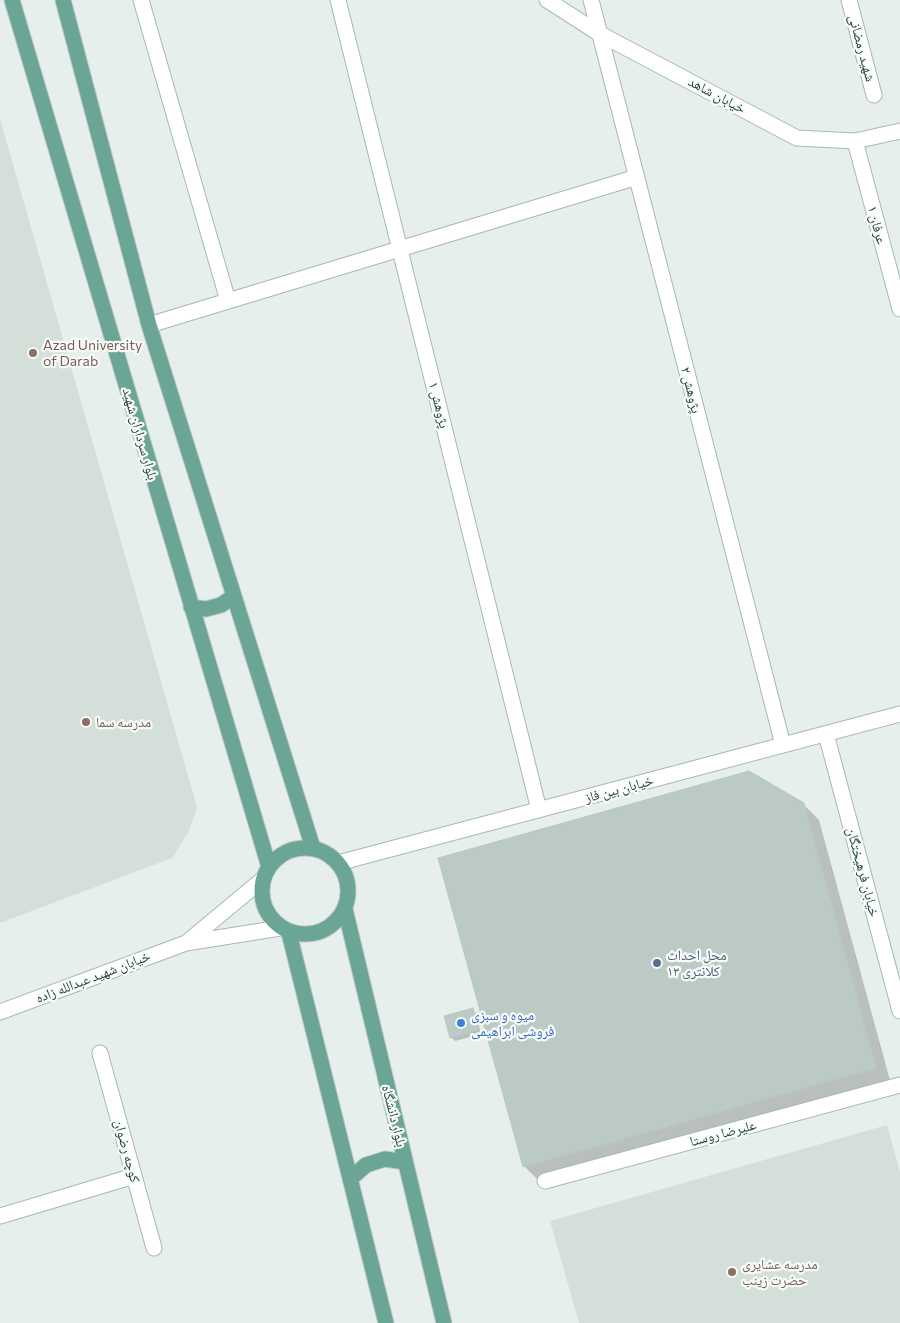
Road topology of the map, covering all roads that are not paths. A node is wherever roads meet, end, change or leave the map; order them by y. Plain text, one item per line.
1 (12, 0) edge
2 (63, 0) edge
3 (141, 0) edge
4 (338, 0) edge
5 (547, 0) edge
6 (591, 0) edge
7 (849, 0) edge
8 (600, 34) junction
9 (874, 95) dead end
10 (900, 131) edge
11 (855, 142) junction
12 (637, 177) junction
13 (400, 248) junction
14 (228, 300) junction
15 (900, 309) edge
16 (149, 325) junction
17 (234, 596) junction
18 (191, 607) junction
19 (900, 714) edge
20 (826, 734) junction
21 (783, 745) junction
22 (539, 810) junction
23 (313, 848) junction
24 (338, 863) junction
25 (266, 873) junction
26 (345, 909) junction
27 (285, 930) junction
28 (186, 942) junction
29 (900, 1011) edge
30 (0, 1012) edge
31 (100, 1053) dead end
32 (900, 1085) edge
33 (406, 1162) junction
34 (134, 1176) junction
35 (350, 1179) junction
36 (545, 1182) dead end
37 (0, 1216) edge
38 (154, 1248) dead end
39 (386, 1323) edge
40 (444, 1323) edge

1 - 18 main road, بلوار سرداران شهید
2 - 16 main road
3 - 14 street
4 - 13 street, پژوهش ۱
5 - 8 street, خیابان شاهد
6 - 8 street, پژوهش ۲
7 - 9 street, شهید رمضانی
8 - 11 street, خیابان شاهد
8 - 12 street, پژوهش ۲
10 - 11 street, خیابان شاهد
11 - 15 street, عرفان ۱
12 - 13 street
12 - 21 street, پژوهش ۲
13 - 14 street
13 - 22 street, پژوهش ۱
14 - 16 street
16 - 17 main road
17 - 18 main road
17 - 23 main road
18 - 25 main road, بلوار سرداران شهید
19 - 20 street, خیابان بین فاز
20 - 21 street, خیابان بین فاز
20 - 29 street, خیابان فرهیختگان
21 - 22 street, خیابان بین فاز
22 - 24 street, خیابان بین فاز
23 - 24 main road
23 - 25 main road
24 - 26 main road
25 - 27 main road
25 - 28 street
26 - 27 main road
26 - 33 main road, بلوار دانشگاه
27 - 28 street
27 - 35 main road
28 - 30 street, خیابان شهید عبدالله زاده
31 - 34 street, کوچه رضوان
32 - 36 street, علیرضا روستا
33 - 35 main road
33 - 40 main road, بلوار دانشگاه
34 - 37 street
34 - 38 street, کوچه رضوان
35 - 39 main road

